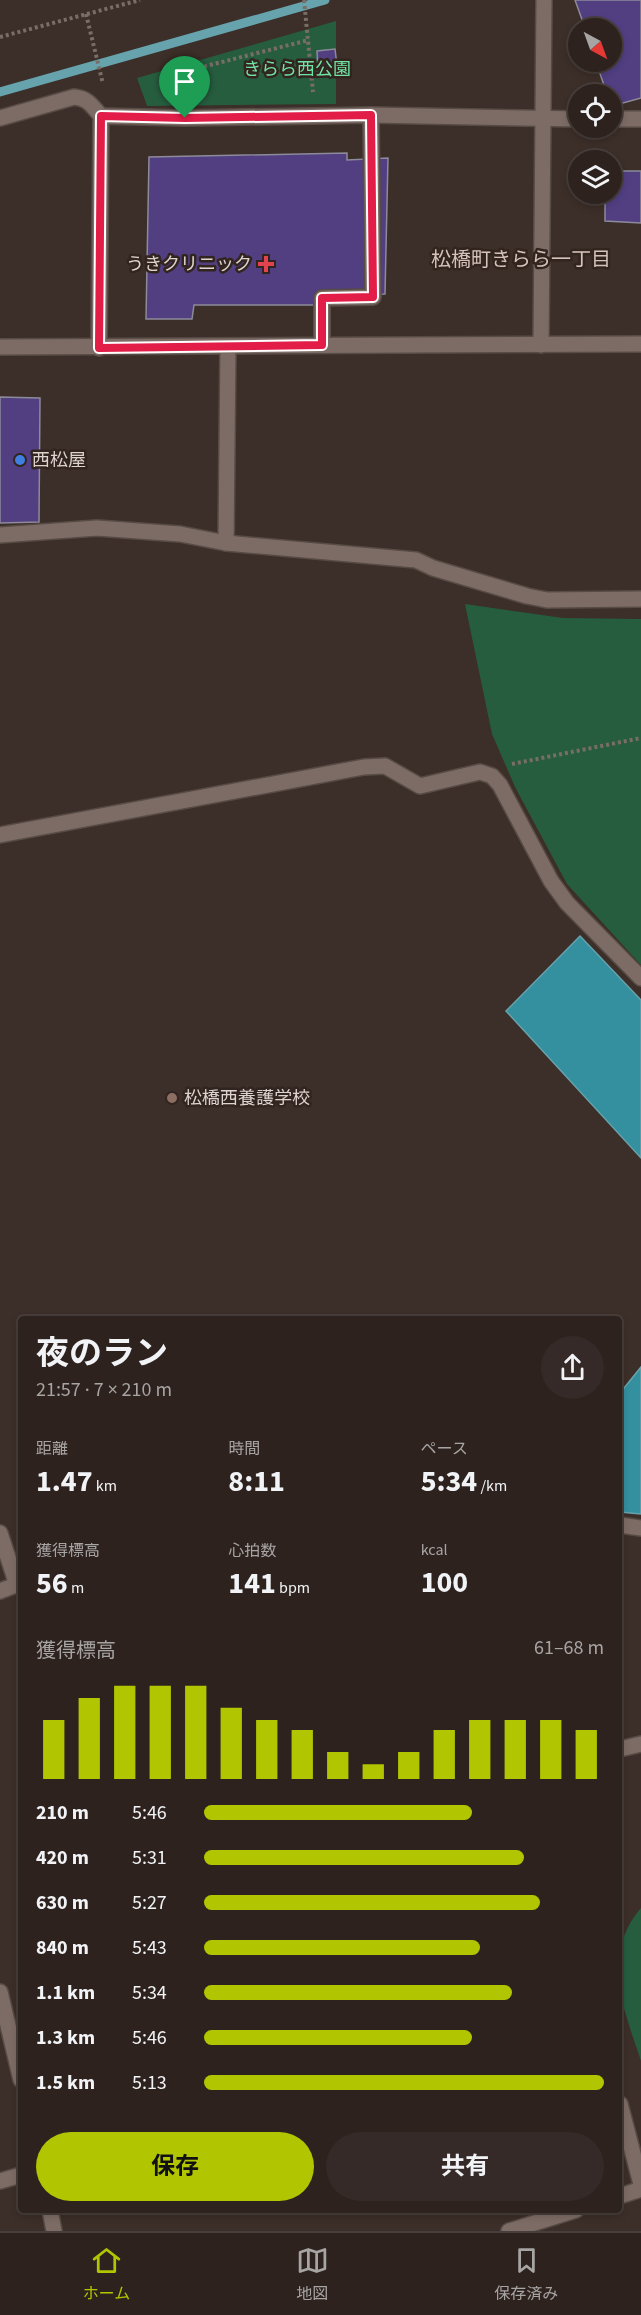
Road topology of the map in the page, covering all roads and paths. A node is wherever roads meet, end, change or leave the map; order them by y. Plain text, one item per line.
1 (140, 0) edge
2 (304, 0) edge
3 (544, 0) edge
4 (86, 14) junction
5 (0, 37) edge
6 (309, 40) junction
7 (102, 78) dead end
8 (371, 115) junction
9 (101, 116) junction
10 (314, 117) junction
11 (0, 118) edge
12 (185, 118) junction
13 (568, 119) edge
14 (622, 119) edge
15 (641, 119) edge
16 (542, 120) junction
17 (641, 344) edge
18 (322, 345) junction
19 (541, 345) junction
20 (0, 347) edge
21 (228, 347) junction
22 (99, 348) junction
23 (0, 535) edge
24 (226, 543) junction
25 (641, 599) edge
26 (641, 738) edge
27 (492, 776) junction
28 (0, 835) edge
29 (641, 978) edge
30 (622, 1526) edge
31 (641, 1528) edge
32 (0, 1533) edge
33 (18, 1581) edge
34 (18, 1584) edge
35 (0, 1591) edge
36 (641, 1744) edge
37 (622, 1749) edge
38 (0, 1992) edge
39 (18, 2067) edge
40 (622, 2112) edge
41 (18, 2176) edge
42 (0, 2181) edge
43 (641, 2184) edge
44 (641, 2189) edge
45 (622, 2195) edge
46 (51, 2213) edge
47 (567, 2213) edge
48 (517, 2230) edge
49 (54, 2231) edge

1 - 4 path
2 - 6 path
3 - 16 street
4 - 5 path
4 - 7 path
6 - 10 path
6 - 12 path
8 - 10 street
8 - 16 street
8 - 18 street
9 - 11 street
9 - 12 street
9 - 22 street
10 - 12 street
13 - 16 street
14 - 15 street
16 - 19 street
17 - 19 street
18 - 19 street
18 - 21 street
20 - 22 street
21 - 22 street
21 - 24 street
23 - 24 street
24 - 25 street
26 - 27 path
27 - 28 street
27 - 29 street
30 - 31 street
32 - 33 street
34 - 35 street
36 - 37 street
38 - 39 street
40 - 43 street
41 - 42 street
44 - 45 street
46 - 49 street
47 - 48 street

